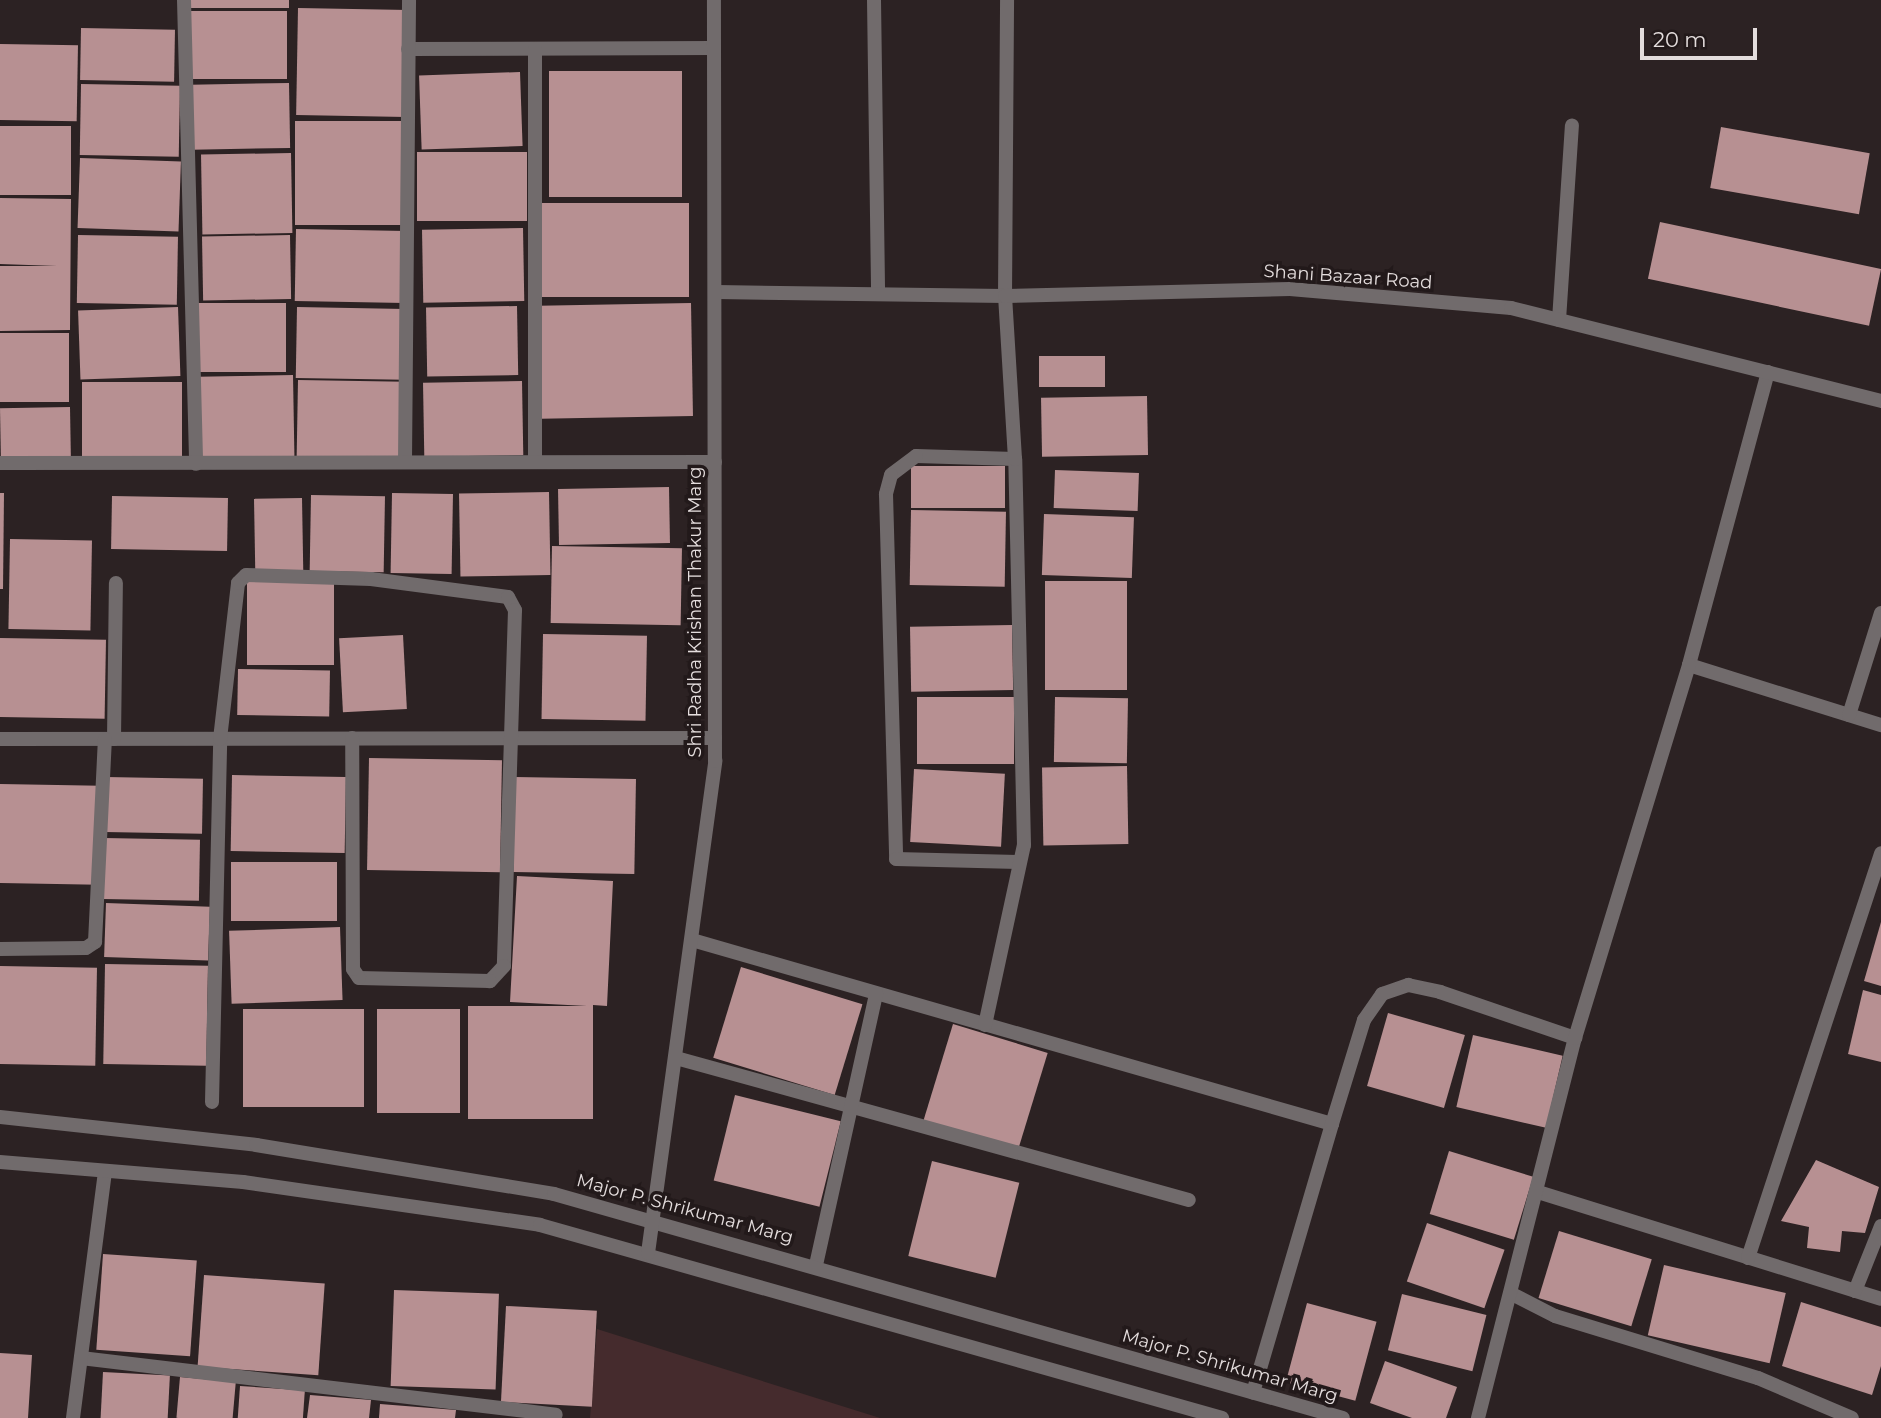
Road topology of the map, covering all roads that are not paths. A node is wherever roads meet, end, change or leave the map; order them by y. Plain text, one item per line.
1 (184, 0) edge
2 (409, 0) edge
3 (714, 0) edge
4 (874, 0) edge
5 (1007, 0) edge
6 (714, 48) junction
7 (408, 49) junction
8 (535, 49) junction
9 (1572, 125) dead end
10 (717, 292) junction
11 (878, 294) junction
12 (1005, 296) junction
13 (1559, 320) junction
14 (1768, 372) junction
15 (1881, 401) edge
16 (1015, 459) junction
17 (715, 461) junction
18 (405, 462) junction
19 (536, 462) junction
20 (0, 463) edge
21 (196, 464) junction
22 (116, 583) dead end
23 (1881, 613) edge
24 (1689, 665) junction
25 (1849, 715) junction
26 (1881, 725) edge
27 (352, 738) junction
28 (510, 738) junction
29 (715, 738) junction
30 (0, 739) edge
31 (109, 739) junction
32 (220, 739) junction
33 (1881, 853) edge
34 (1019, 862) junction
35 (692, 940) junction
36 (0, 949) edge
37 (876, 994) junction
38 (985, 1025) junction
39 (1575, 1038) junction
40 (676, 1058) junction
41 (212, 1102) dead end
42 (850, 1106) junction
43 (0, 1117) edge
44 (1332, 1124) junction
45 (0, 1161) edge
46 (106, 1171) junction
47 (1538, 1192) junction
48 (1189, 1200) dead end
49 (655, 1220) junction
50 (1881, 1226) edge
51 (648, 1253) junction
52 (1748, 1258) junction
53 (817, 1265) junction
54 (1855, 1291) junction
55 (1512, 1294) junction
56 (1881, 1299) edge
57 (81, 1359) junction
58 (1253, 1393) junction
59 (556, 1415) dead end
60 (73, 1418) edge
61 (1222, 1418) edge
62 (1343, 1418) edge
63 (1478, 1418) edge
64 (1852, 1418) edge

1 - 21 street
2 - 7 street
3 - 6 street, Shri Radha Krishan Thakur Marg
4 - 11 street
5 - 12 street
6 - 8 street
6 - 10 street, Shri Radha Krishan Thakur Marg
7 - 8 street
7 - 18 street
8 - 19 street
9 - 13 street
10 - 11 street, Shani Bazaar Road
10 - 17 street, Shri Radha Krishan Thakur Marg
11 - 12 street, Shani Bazaar Road
12 - 13 street, Shani Bazaar Road
12 - 16 street
13 - 14 street, Shani Bazaar Road
14 - 15 street, Shani Bazaar Road
14 - 24 street
16 - 34 street
16 - 34 street
17 - 19 street
17 - 29 street, Shri Radha Krishan Thakur Marg
18 - 19 street
18 - 21 street
20 - 21 street
22 - 31 street
23 - 25 street
24 - 25 street
24 - 39 street
25 - 26 street
27 - 28 street
27 - 28 street
27 - 32 street
28 - 29 street
28 - 32 street
29 - 35 street, Shri Radha Krishan Thakur Marg
30 - 31 street
31 - 32 street
31 - 36 street
32 - 41 street
33 - 52 street
34 - 38 street
35 - 37 street
35 - 40 street, Shri Radha Krishan Thakur Marg
37 - 38 street
37 - 42 street
38 - 44 street
39 - 44 street
39 - 47 street
40 - 42 street
40 - 49 street, Shri Radha Krishan Thakur Marg
42 - 48 street
42 - 53 street
43 - 49 street, Major P. Shrikumar Marg
44 - 58 street
45 - 46 street
46 - 51 street
46 - 57 street
47 - 52 street
47 - 55 street
49 - 51 street, Shri Radha Krishan Thakur Marg
49 - 53 street, Major P. Shrikumar Marg
50 - 54 street
51 - 61 street
52 - 54 street
53 - 58 street, Major P. Shrikumar Marg
54 - 56 street
55 - 63 street
55 - 64 street
57 - 59 street
57 - 60 street
58 - 62 street, Major P. Shrikumar Marg

